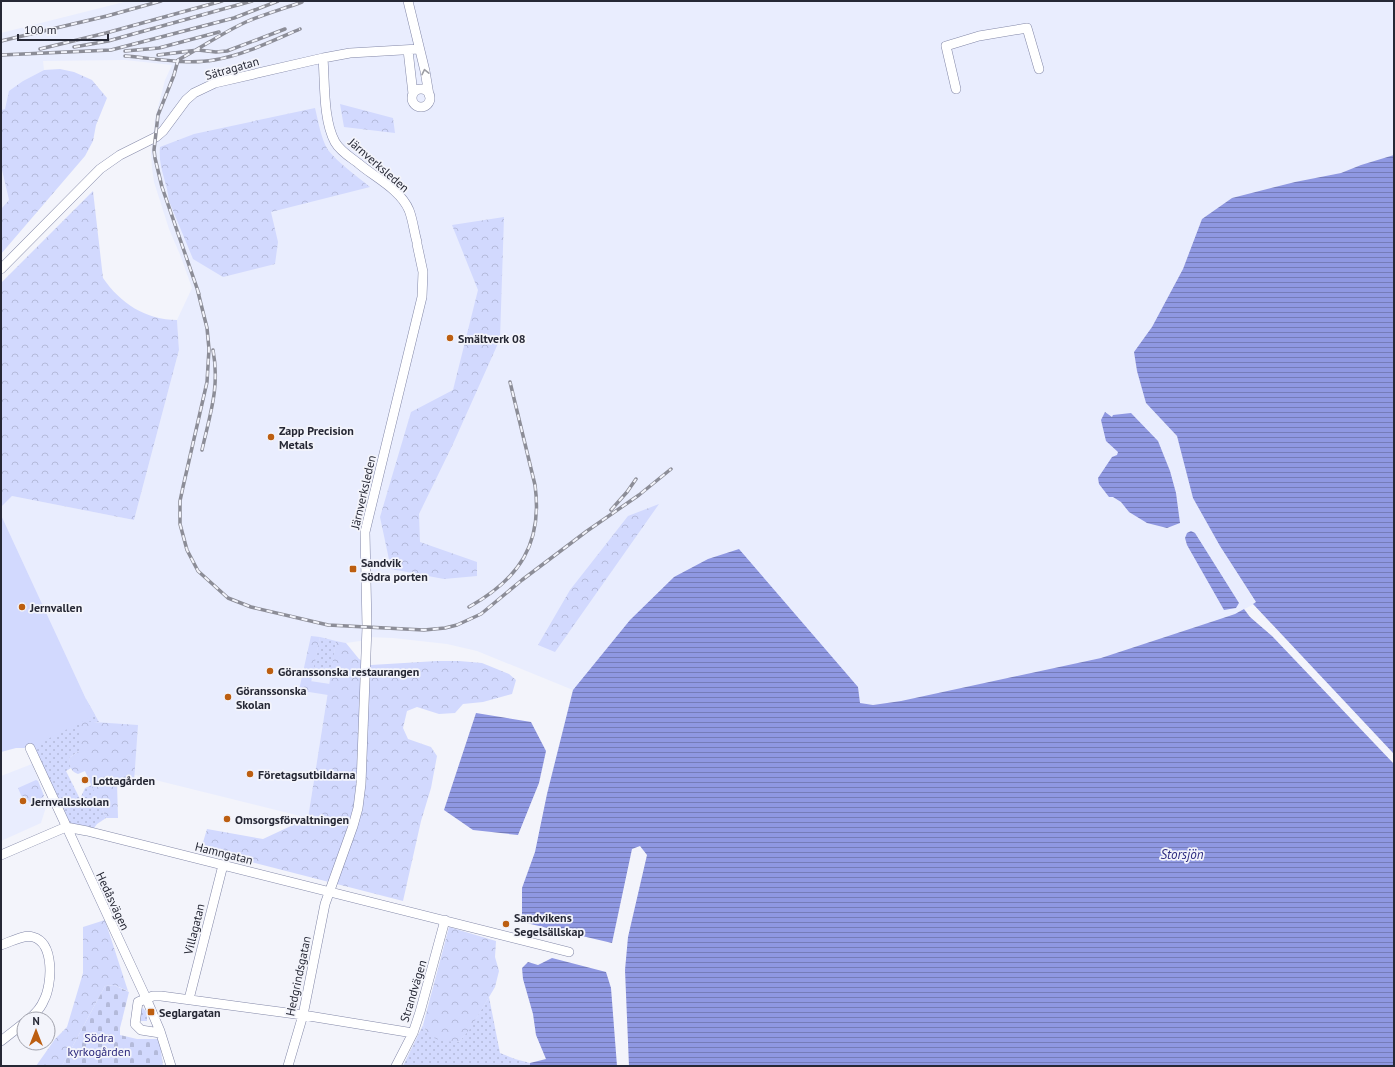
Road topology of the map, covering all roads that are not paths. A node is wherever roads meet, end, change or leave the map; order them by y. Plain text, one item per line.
1 (408, 1) edge
2 (419, 49) junction
3 (408, 50) junction
4 (323, 58) junction
5 (1039, 69) dead end
6 (956, 89) dead end
7 (413, 94) junction
8 (429, 95) junction
9 (1, 269) edge
10 (30, 748) dead end
11 (66, 827) junction
12 (1, 855) edge
13 (223, 865) junction
14 (329, 891) junction
15 (445, 920) junction
16 (1, 945) edge
17 (570, 952) dead end
18 (146, 998) junction
19 (189, 999) junction
20 (37, 1011) edge
21 (303, 1015) junction
22 (16, 1029) edge
23 (160, 1032) junction
24 (413, 1033) junction
25 (1, 1041) edge
26 (171, 1066) edge
27 (288, 1066) edge
28 (396, 1066) edge

1 - 2 street
2 - 3 street, Sätragatan
8 -> 2 street
3 - 4 street, Sätragatan
3 - 7 street
4 - 9 street, Sätragatan
4 - 14 street, Järnverksleden
5 - 6 street
7 - 8 street
7 - 8 street
10 - 11 street, Hedåsvägen
11 - 12 street
11 - 13 street, Hamngatan
11 - 18 street, Hedåsvägen
13 - 14 street, Hamngatan
13 - 19 street, Villagatan
14 - 15 street, Hamngatan
14 - 21 street, Hedgrindsgatan
15 - 17 street, Hamngatan
15 - 24 street, Strandvägen
16 - 20 street
18 - 19 street
18 - 23 street, Hedåsvägen
18 - 23 street
19 - 21 street
21 - 24 street
21 - 27 street, Hedgrindsgatan
22 - 25 street
23 - 26 street, Hedåsvägen
24 - 28 street, Strandvägen

